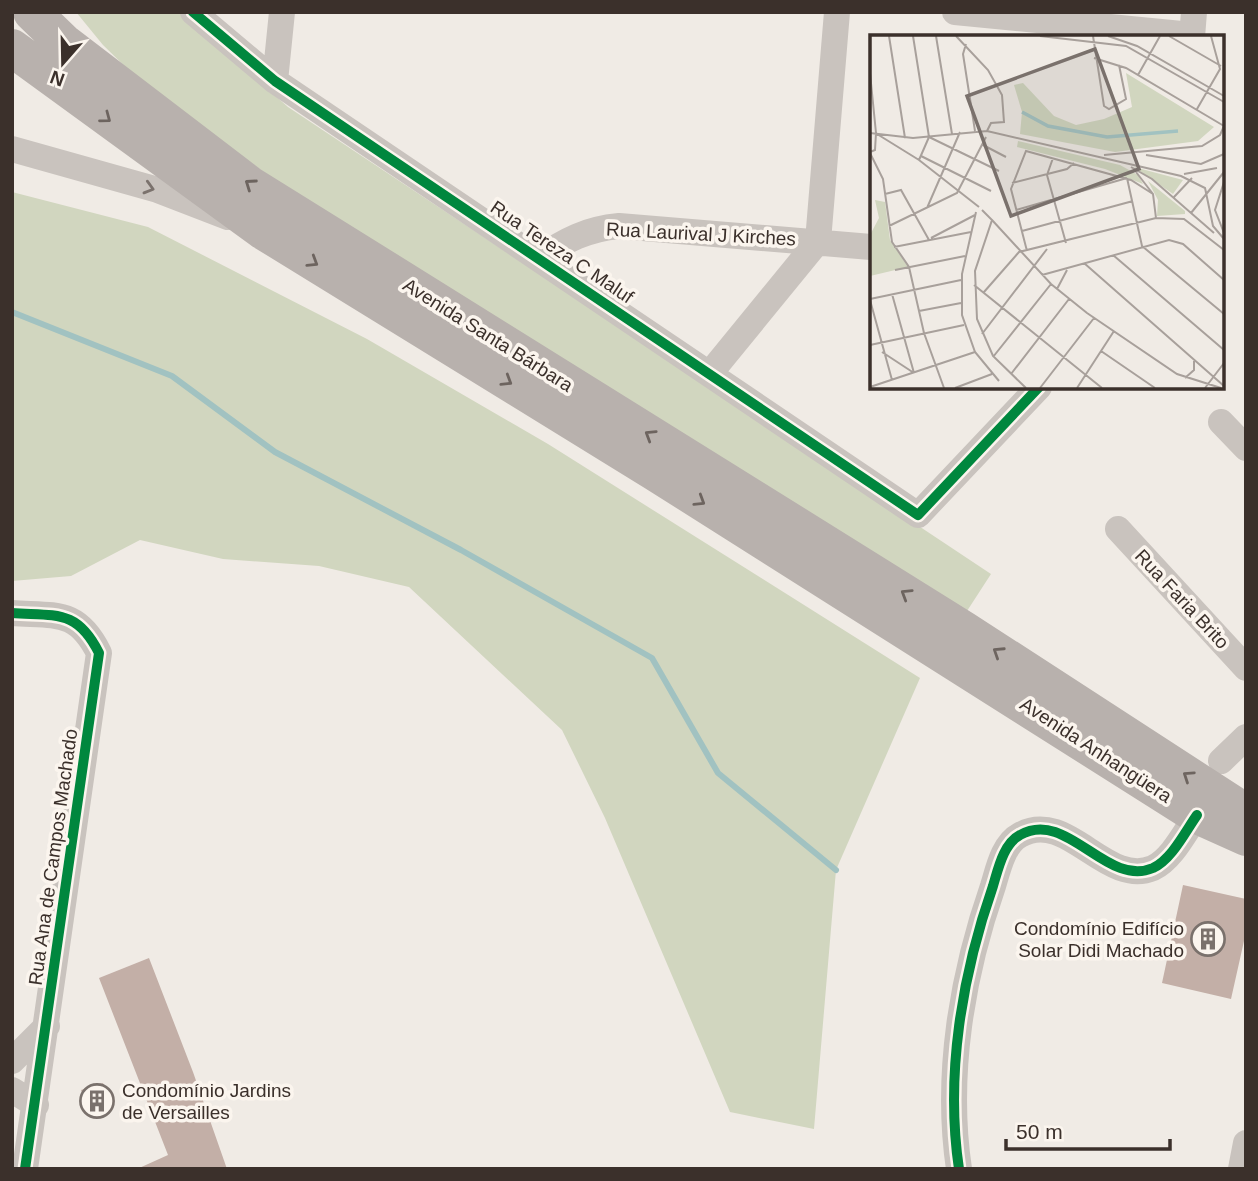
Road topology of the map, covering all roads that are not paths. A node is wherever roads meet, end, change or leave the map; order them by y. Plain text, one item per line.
1 (32, 12) edge
2 (192, 12) edge
3 (282, 12) edge
4 (837, 12) edge
5 (955, 12) edge
6 (54, 27) edge
7 (1193, 28) edge
8 (12, 48) edge
9 (275, 80) junction
10 (12, 149) edge
11 (262, 230) junction
12 (818, 241) junction
13 (870, 247) edge
14 (539, 258) junction
15 (710, 372) junction
16 (1037, 388) edge
17 (1221, 422) dead end
18 (1246, 447) edge
19 (1118, 529) dead end
20 (12, 613) edge
21 (957, 643) junction
22 (1246, 668) edge
23 (1246, 737) edge
24 (1221, 761) dead end
25 (1246, 813) edge
26 (1197, 815) junction
27 (1246, 837) edge
28 (47, 1026) junction
29 (12, 1061) edge
30 (12, 1090) edge
31 (36, 1105) junction
32 (1246, 1143) edge
33 (25, 1169) edge
34 (959, 1169) edge
35 (1241, 1169) edge

1 - 6 main road, Avenida Santa Bárbara
2 - 9 street, Rua Tereza C Maluf
3 - 9 street
4 - 12 street
5 - 7 street
21 -> 6 main road, Avenida Santa Bárbara
8 -> 11 main road, Avenida Santa Bárbara
9 - 14 street, Rua Tereza C Maluf
10 -> 11 street
11 -> 21 main road, Avenida Santa Bárbara
12 - 13 street, Rua Laurival J Kirches
12 - 14 street, Rua Laurival J Kirches
12 - 15 street
14 - 15 street, Rua Tereza C Maluf
15 - 16 street, Rua Tereza C Maluf
17 - 18 street
19 - 22 street, Rua Faria Brito
20 - 28 street, Rua Ana de Campos Machado
25 -> 21 main road, Avenida Anhangüera
21 - 26 main road, Avenida Anhangüera
23 - 24 street
26 - 27 main road, Avenida Anhangüera
26 - 34 street
28 - 29 street
28 - 31 street, Rua Ana de Campos Machado
30 - 31 street
31 - 33 street, Rua Ana de Campos Machado
32 - 35 street

